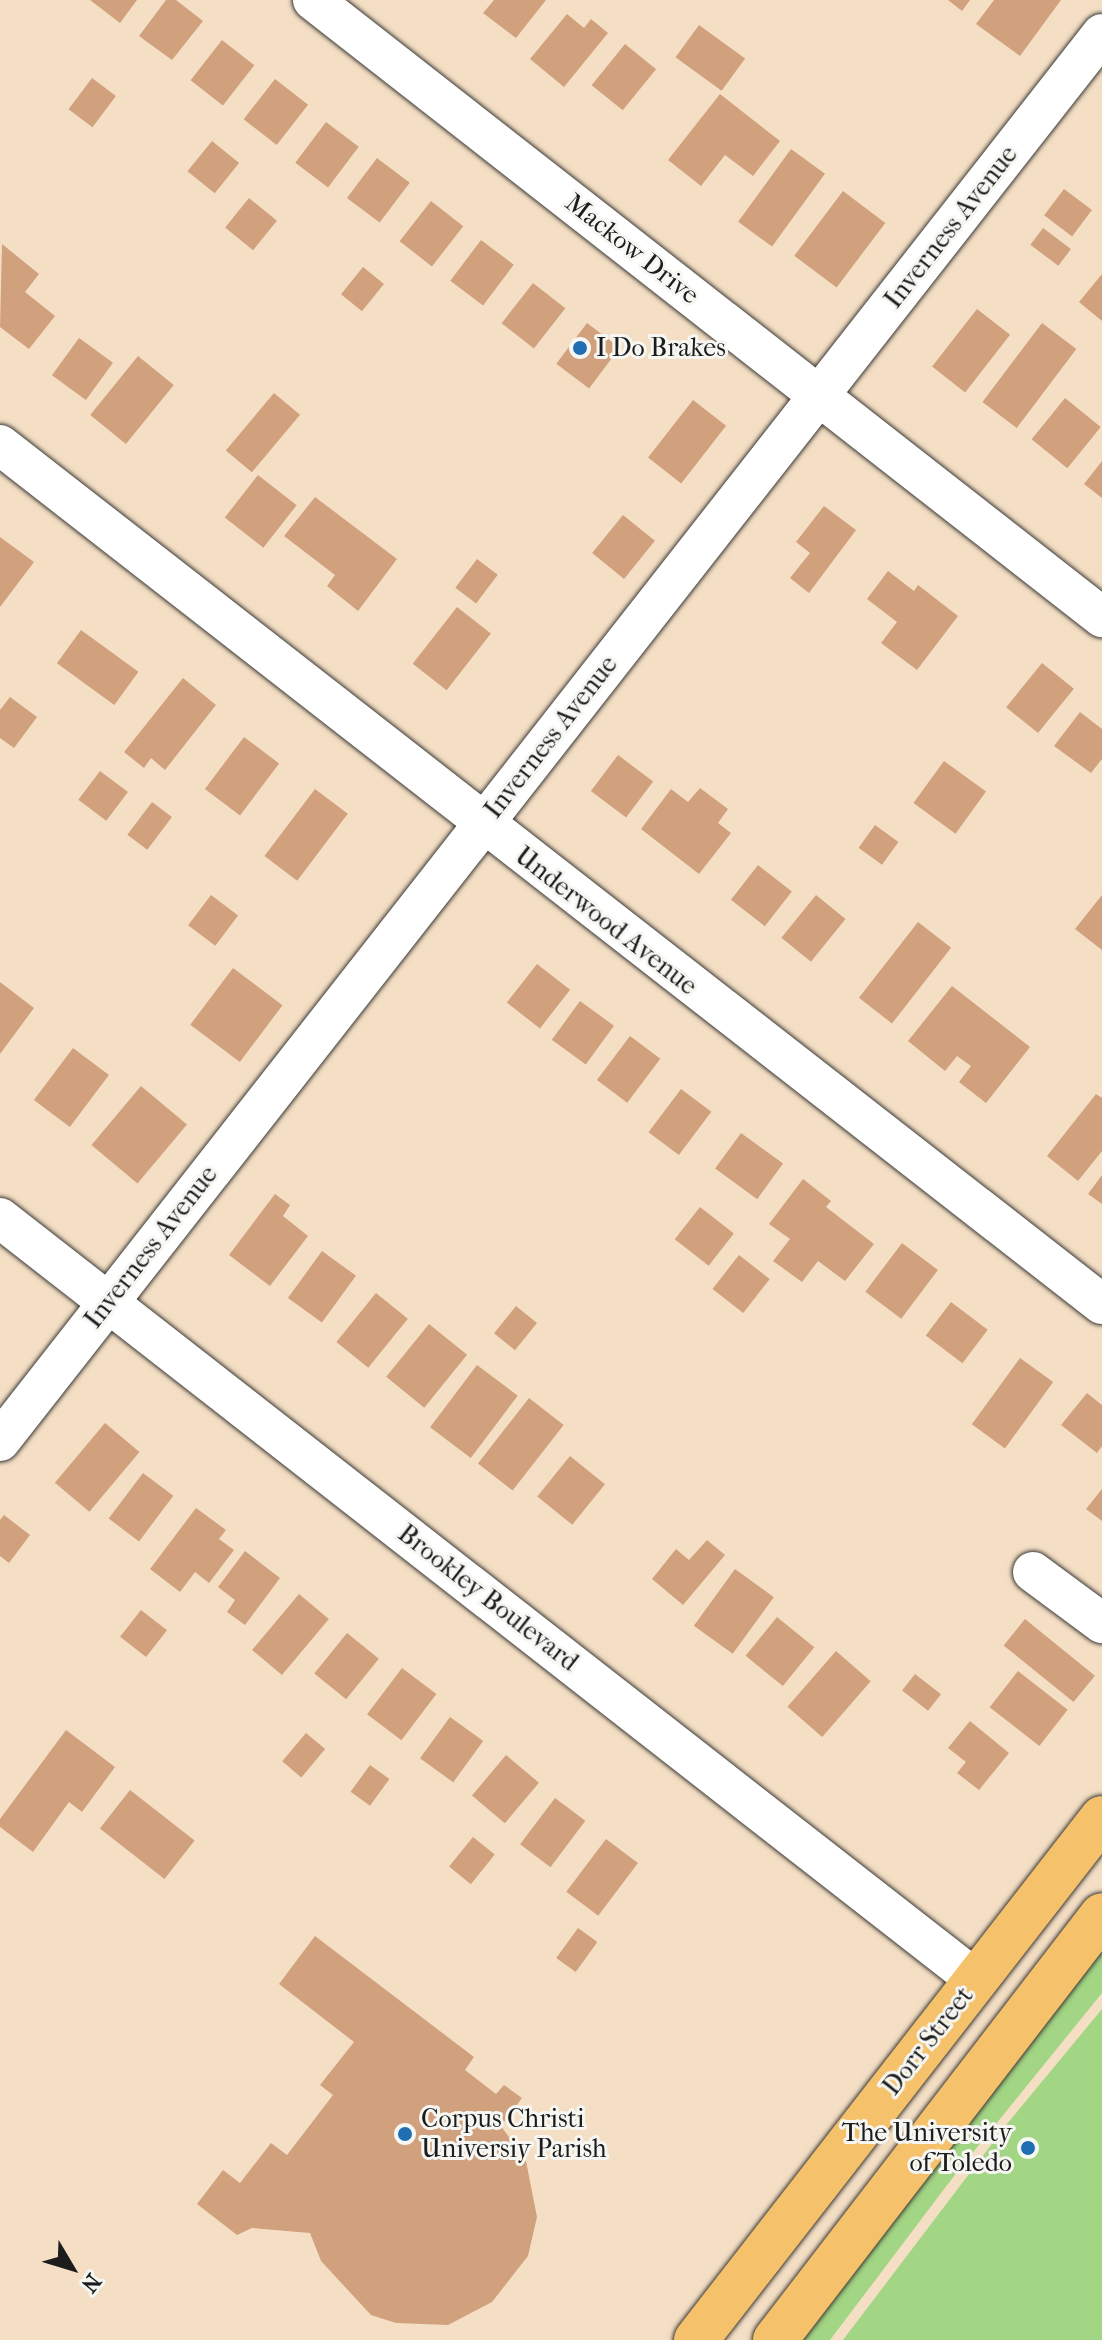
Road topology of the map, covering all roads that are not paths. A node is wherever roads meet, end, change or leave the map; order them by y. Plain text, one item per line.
1 (313, 0) edge
2 (1102, 34) edge
3 (819, 396) junction
4 (0, 445) edge
5 (1102, 617) edge
6 (482, 824) junction
7 (0, 1218) edge
8 (109, 1301) junction
9 (1102, 1304) edge
10 (0, 1441) edge
11 (1033, 1572) dead end
12 (1102, 1623) edge
13 (1102, 1818) edge
14 (1102, 1915) edge
15 (976, 1980) junction
16 (696, 2340) edge
17 (775, 2340) edge

1 - 3 street, Mackow Drive
2 - 3 street, Inverness Avenue
3 - 5 street, Mackow Drive
3 - 6 street, Inverness Avenue
4 - 6 street, Underwood Avenue
6 - 8 street, Inverness Avenue
6 - 9 street, Underwood Avenue
7 - 8 street, Brookley Boulevard
8 - 10 street, Inverness Avenue
8 - 15 street, Brookley Boulevard
11 - 12 street
13 - 15 main road, Dorr Street
14 - 17 main road
15 - 16 main road, Dorr Street

